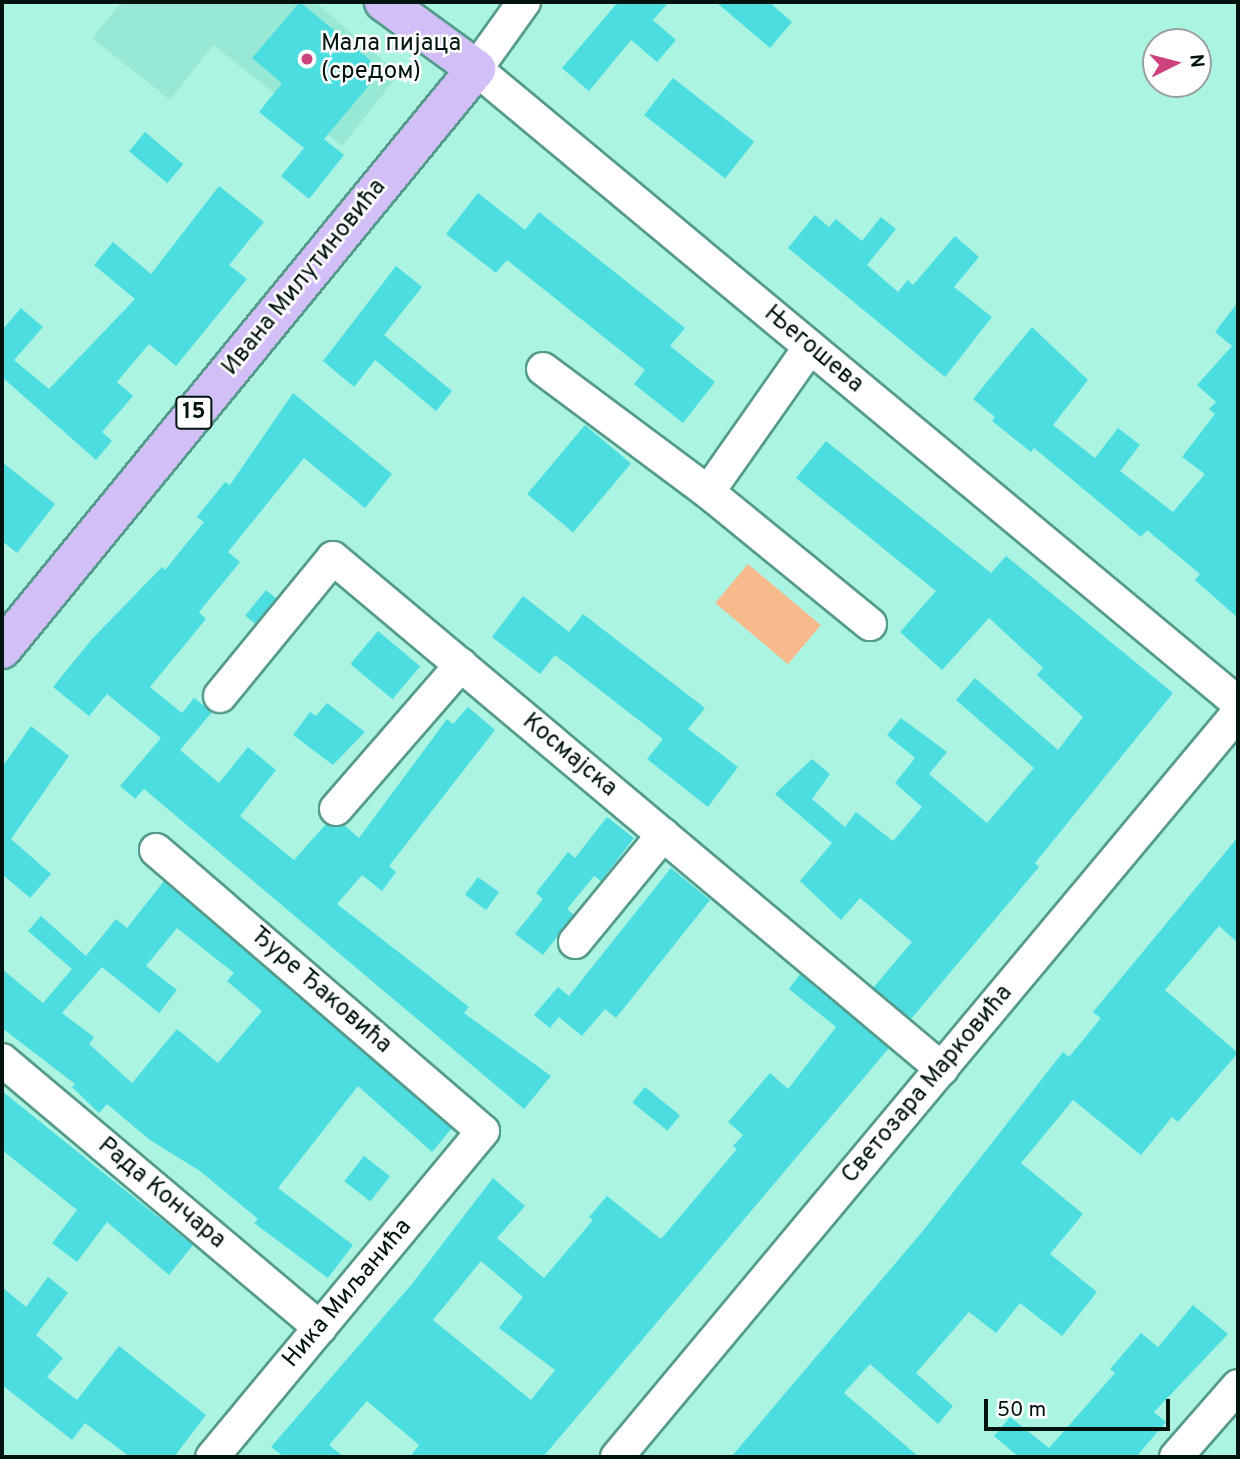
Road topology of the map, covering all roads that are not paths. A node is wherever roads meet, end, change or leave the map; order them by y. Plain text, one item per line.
1 (384, 2) edge
2 (524, 2) edge
3 (476, 69) junction
4 (810, 347) junction
5 (543, 369) dead end
6 (708, 492) junction
7 (870, 624) dead end
8 (2, 649) edge
9 (461, 665) junction
10 (220, 696) dead end
11 (1238, 702) edge
12 (1238, 713) edge
13 (336, 808) dead end
14 (663, 835) junction
15 (156, 850) dead end
16 (575, 942) dead end
17 (2, 1060) edge
18 (942, 1069) junction
19 (483, 1131) joint
20 (320, 1328) junction
21 (1238, 1386) edge
22 (212, 1457) edge
23 (617, 1457) edge
24 (1176, 1457) edge

1 - 3 main road, Његошева
2 - 3 street
3 - 4 street, Његошева
3 - 8 main road, Ивана Милутиновића / 15
4 - 6 street
4 - 11 street, Његошева
5 - 6 street
6 - 7 street
9 - 10 street, Космајска
9 - 13 street
9 - 14 street, Космајска
12 - 18 street, Светозара Марковића
14 - 16 street
14 - 18 street, Космајска
15 - 19 street, Ђуре Ђаковића
17 - 20 street, Рада Кончара
18 - 23 street, Светозара Марковића
19 - 20 street, Ника Миљанића
20 - 22 street, Ника Миљанића
21 - 24 street

